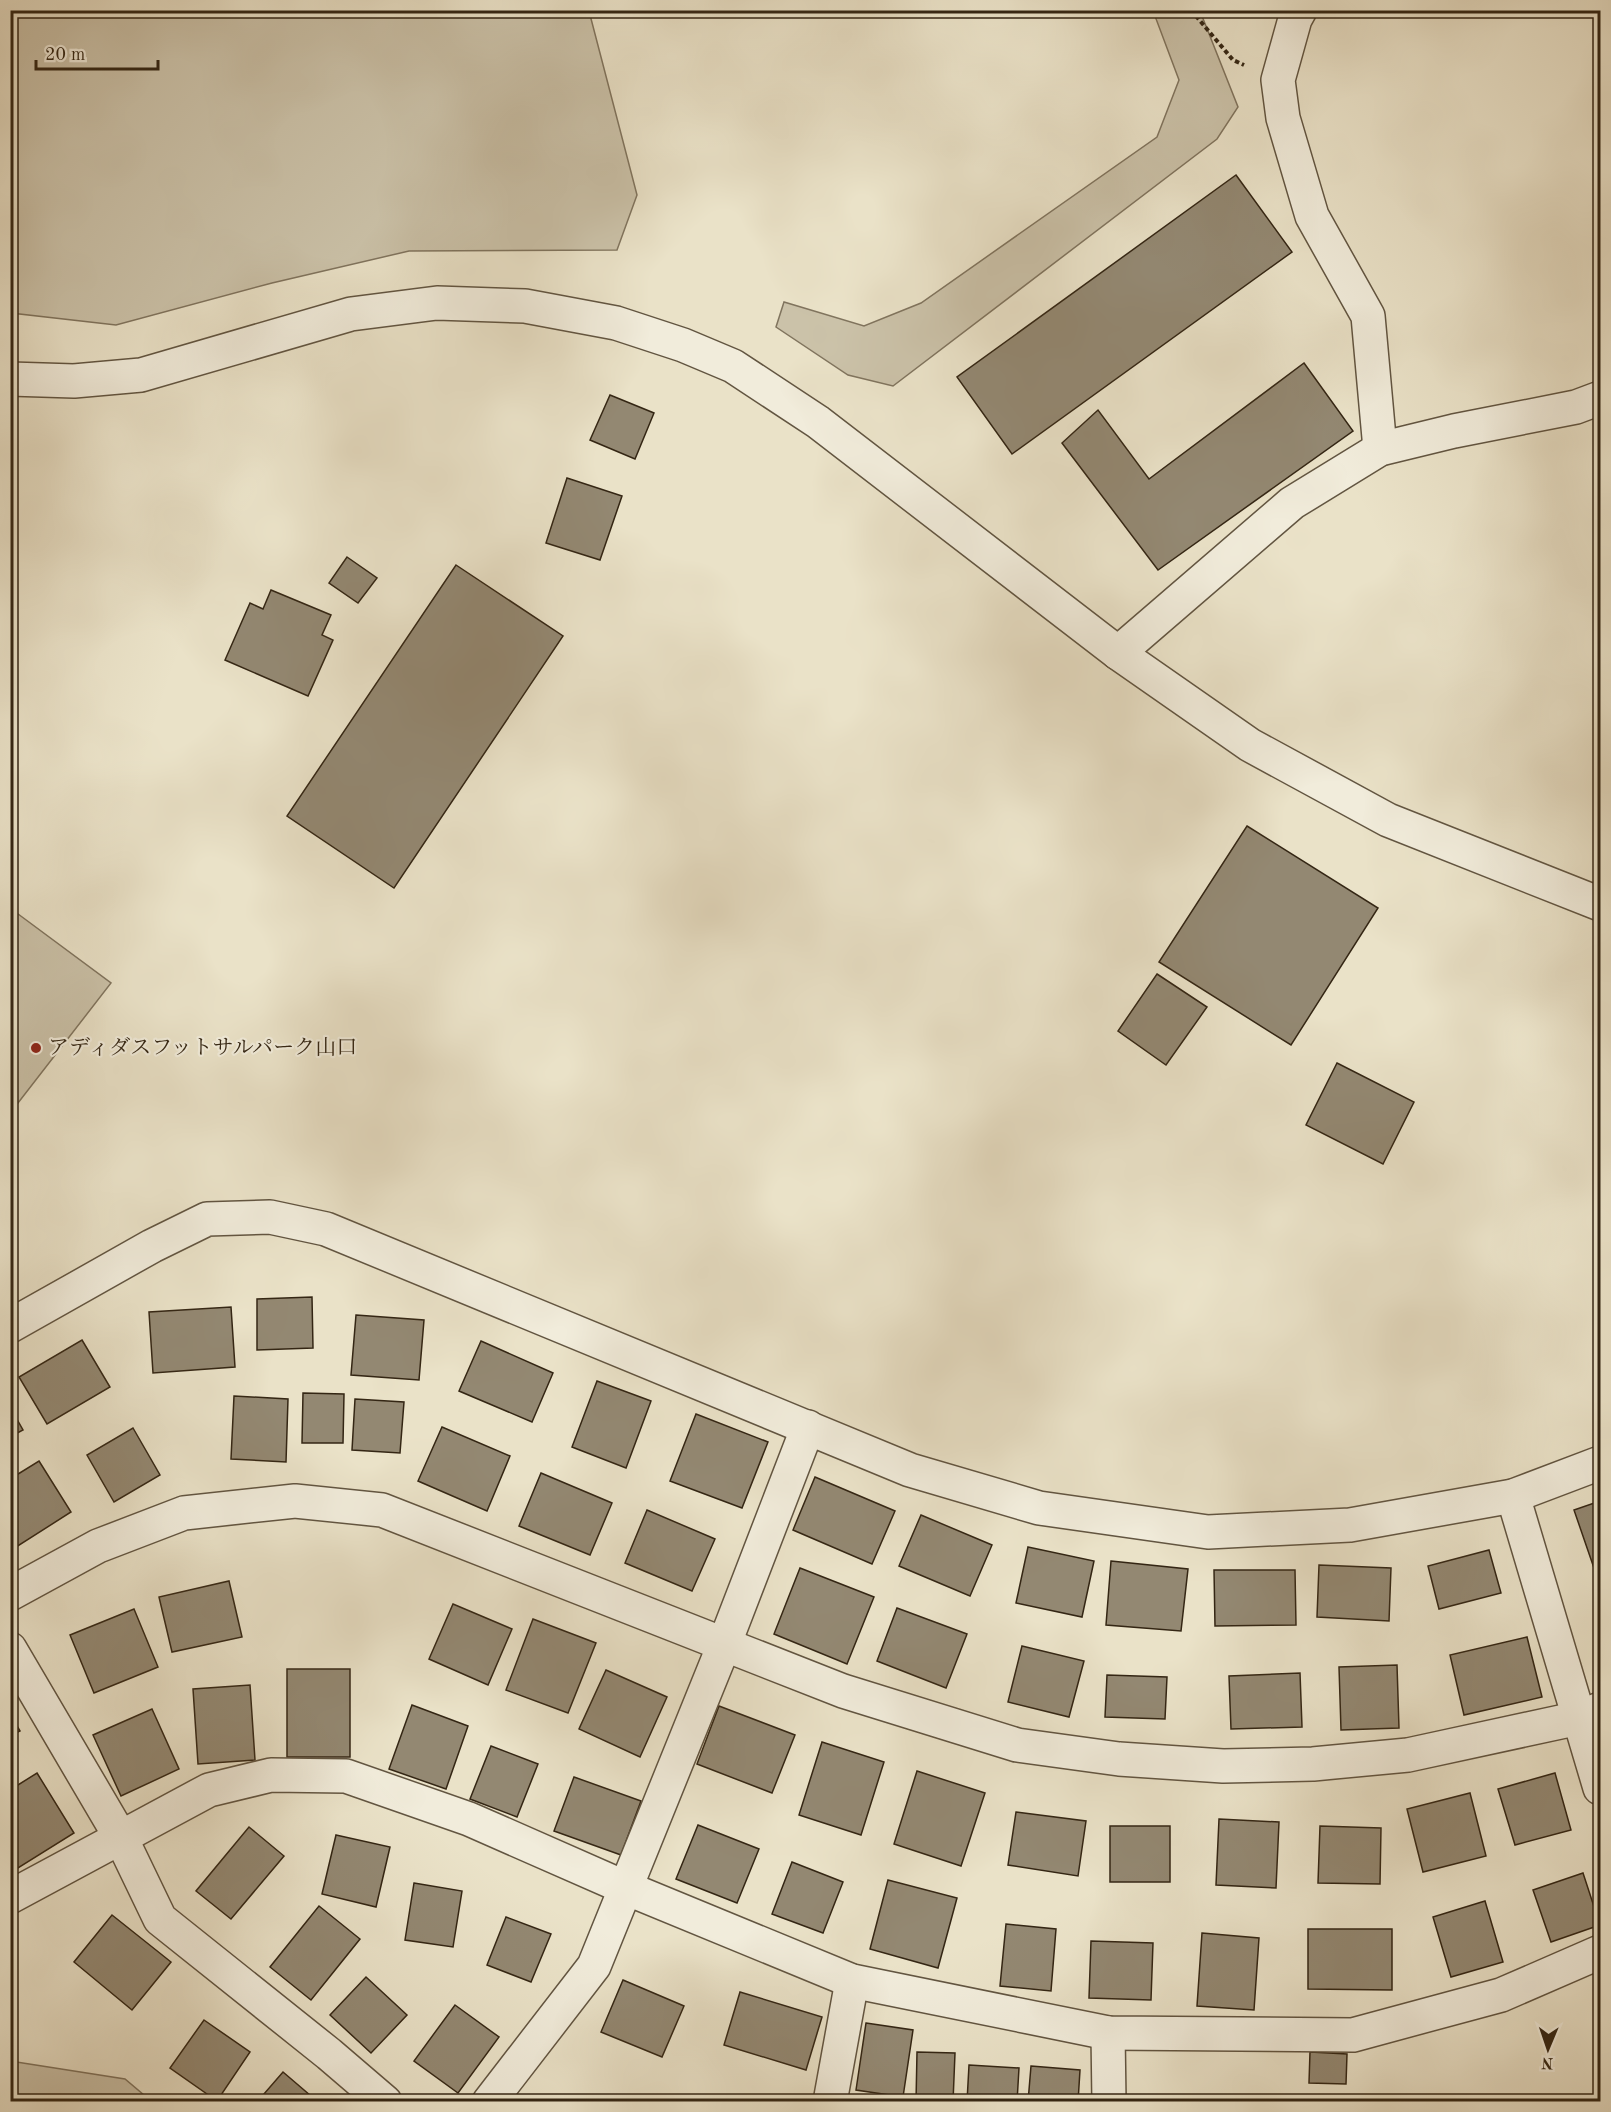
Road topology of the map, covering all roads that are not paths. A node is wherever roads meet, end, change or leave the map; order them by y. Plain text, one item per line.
1 (1300, 10) edge
2 (10, 379) edge
3 (1600, 398) edge
4 (1380, 449) junction
5 (1118, 653) junction
6 (1600, 904) edge
7 (10, 1326) edge
8 (808, 1426) junction
9 (1600, 1463) edge
10 (1513, 1496) junction
11 (10, 1594) edge
12 (724, 1645) junction
13 (10, 1649) edge
14 (1590, 1714) edge
15 (1600, 1788) edge
16 (121, 1838) junction
17 (626, 1888) junction
18 (10, 1897) edge
19 (1600, 1952) edge
20 (852, 1981) junction
21 (1108, 2033) junction
22 (385, 2102) edge
23 (489, 2102) edge
24 (830, 2102) edge
25 (1109, 2102) edge

1 - 4 street
2 - 5 street
3 - 4 street
4 - 5 street
5 - 6 street
7 - 8 street
8 - 10 street
8 - 12 street
9 - 10 street
10 - 14 street
11 - 12 street
12 - 14 street
12 - 17 street
13 - 16 street
14 - 15 street
16 - 17 street
16 - 18 street
16 - 22 street
17 - 20 street
17 - 23 street
19 - 21 street
20 - 21 street
20 - 24 street
21 - 25 street

